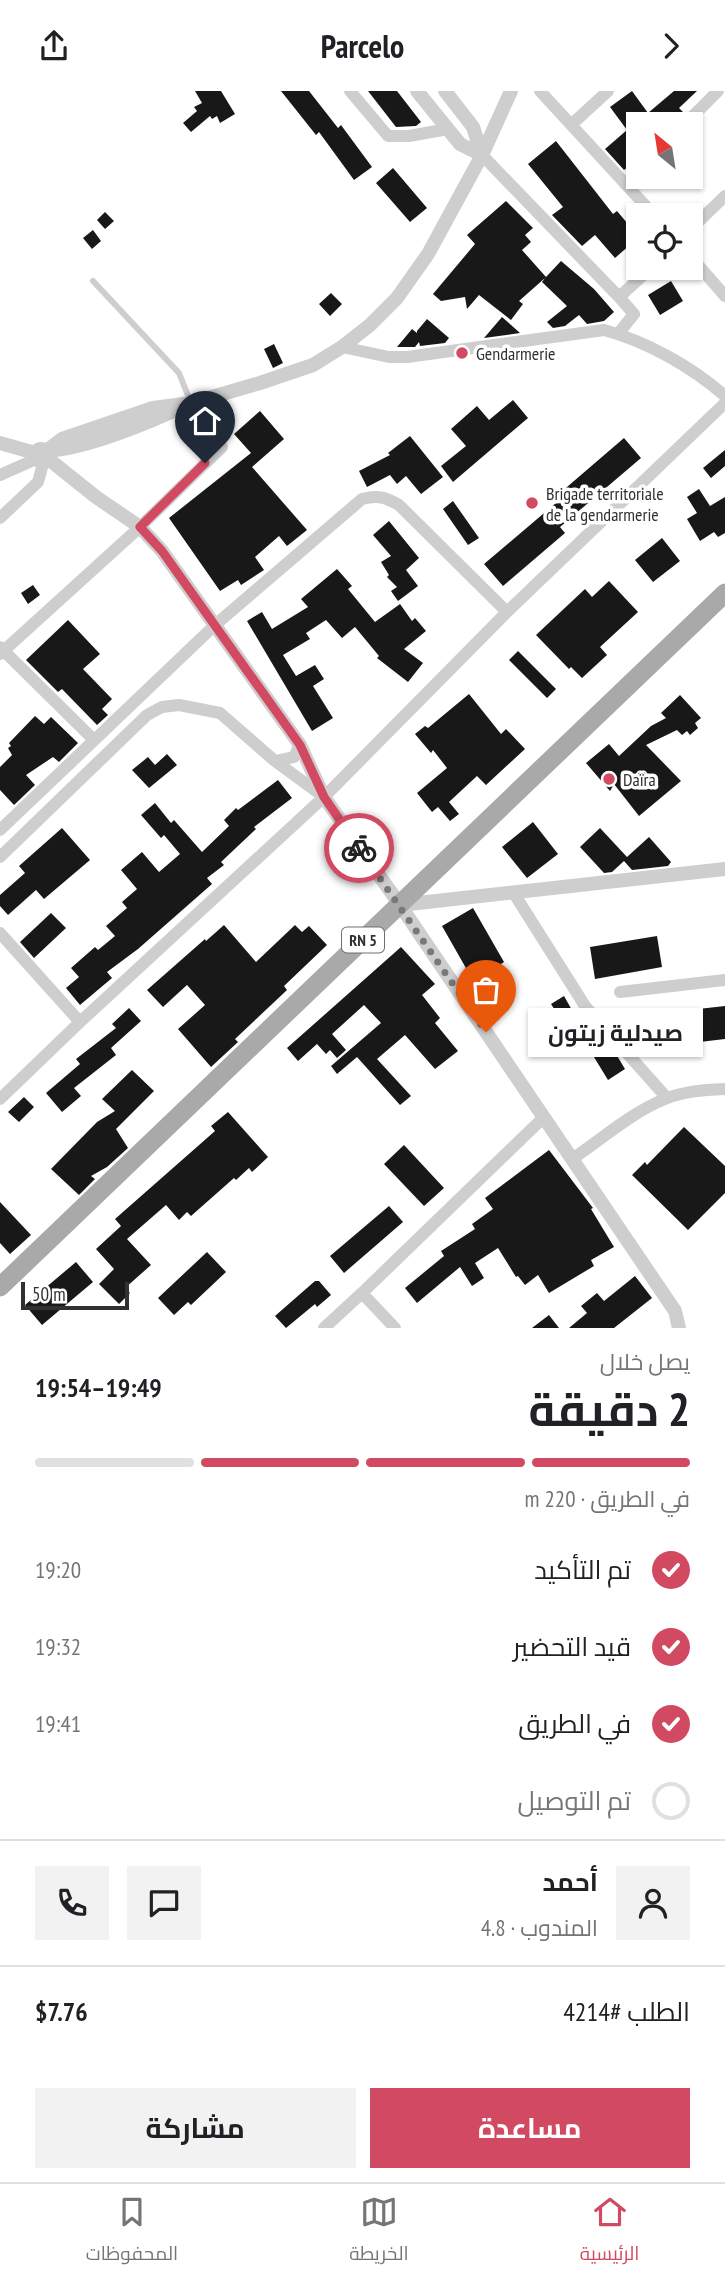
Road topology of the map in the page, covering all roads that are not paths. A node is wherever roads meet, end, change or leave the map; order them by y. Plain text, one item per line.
1 (350, 91) edge
2 (417, 91) edge
3 (445, 91) edge
4 (511, 91) edge
5 (540, 91) edge
6 (608, 91) edge
7 (718, 91) edge
8 (697, 112) edge
9 (571, 125) junction
10 (448, 129) junction
11 (482, 155) junction
12 (625, 184) joint
13 (725, 196) edge
14 (643, 203) edge
15 (703, 217) edge
16 (703, 271) edge
17 (638, 280) edge
18 (93, 281) dead end
19 (725, 296) edge
20 (619, 297) junction
21 (618, 334) junction
22 (342, 347) junction
23 (725, 396) edge
24 (191, 403) junction
25 (725, 403) edge
26 (0, 443) edge
27 (222, 447) dead end
28 (41, 456) junction
29 (0, 475) edge
30 (0, 518) edge
31 (140, 527) junction
32 (725, 593) edge
33 (507, 612) junction
34 (215, 625) junction
35 (1, 650) edge
36 (94, 740) junction
37 (300, 745) junction
38 (275, 761) junction
39 (324, 797) junction
40 (0, 830) edge
41 (0, 857) edge
42 (725, 869) edge
43 (513, 892) junction
44 (400, 905) junction
45 (0, 933) edge
46 (725, 980) edge
47 (620, 992) dead end
48 (80, 1022) junction
49 (725, 1089) edge
50 (667, 1098) junction
51 (0, 1099) edge
52 (544, 1117) junction
53 (572, 1159) junction
54 (0, 1287) edge
55 (362, 1293) junction
56 (324, 1328) edge
57 (395, 1328) edge
58 (679, 1328) edge

1 - 10 street
2 - 10 street
3 - 11 street
4 - 11 street
5 - 9 street
6 - 9 street
7 - 8 street
9 - 12 street
10 - 11 street
11 - 20 street
11 - 22 street
12 - 14 street
13 - 15 street
16 - 19 street
17 - 20 street
18 - 24 lane
20 - 21 street
21 - 22 street
21 - 23 street
22 - 24 street
24 - 28 street
25 - 33 street
26 - 28 street
27 - 31 street
28 - 29 street
28 - 30 street
28 - 31 street
31 - 34 street
31 - 35 street
32 - 44 main road, RN 5
33 - 34 street
33 - 39 street
34 - 36 street
34 - 37 street
35 - 36 street
36 - 40 street
37 - 38 street
37 - 39 street
38 - 39 street
38 - 41 street
39 - 44 street
39 - 48 street
42 - 43 street
43 - 44 street
43 - 50 street
44 - 52 street
44 - 54 main road, RN 5
45 - 48 street
46 - 47 street
48 - 51 street
49 - 50 street
50 - 53 street
52 - 53 street
52 - 55 street
53 - 58 street
55 - 56 street
55 - 57 street

